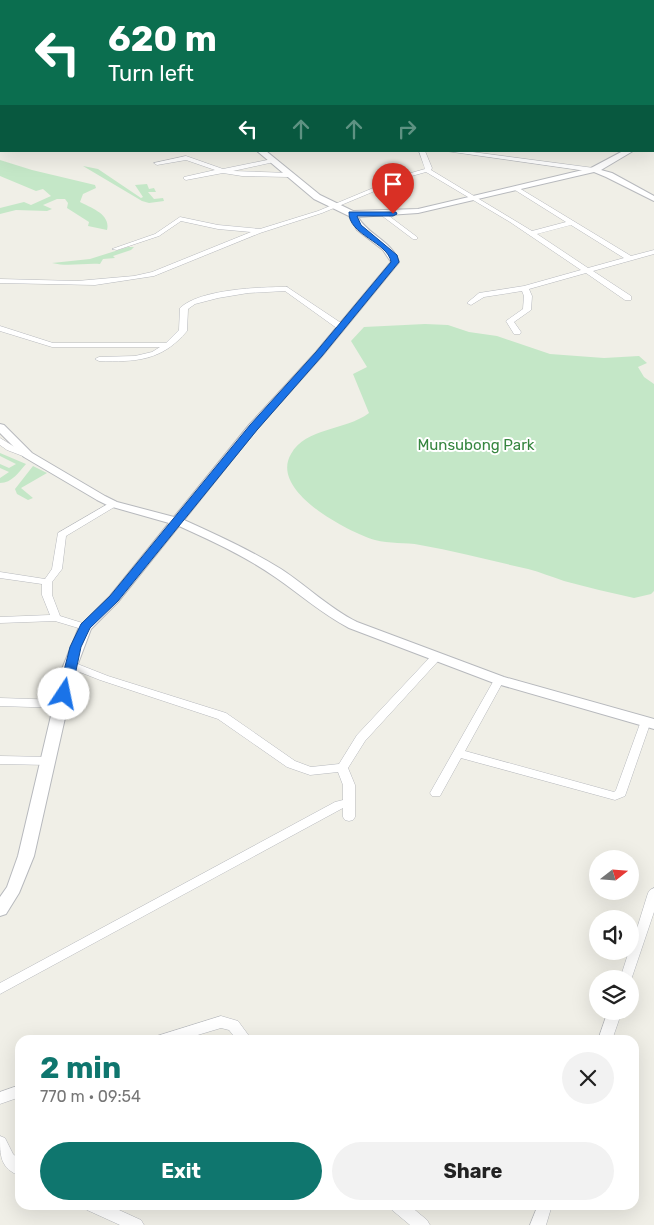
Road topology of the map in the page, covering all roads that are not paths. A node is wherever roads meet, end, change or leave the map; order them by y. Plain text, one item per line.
1 (262, 152) edge
2 (423, 152) edge
3 (456, 152) edge
4 (627, 152) edge
5 (272, 161) junction
6 (157, 163) dead end
7 (224, 170) junction
8 (427, 170) junction
9 (594, 170) junction
10 (289, 175) junction
11 (186, 178) dead end
12 (517, 189) junction
13 (476, 199) junction
14 (654, 199) edge
15 (334, 207) junction
16 (352, 214) junction
17 (383, 214) junction
18 (572, 223) junction
19 (260, 230) junction
20 (530, 234) junction
21 (414, 238) dead end
22 (115, 249) dead end
23 (654, 252) edge
24 (630, 258) junction
25 (586, 270) junction
26 (0, 281) edge
27 (525, 288) junction
28 (628, 298) dead end
29 (471, 303) dead end
30 (342, 327) junction
31 (0, 328) edge
32 (517, 332) dead end
33 (168, 345) junction
34 (99, 359) dead end
35 (0, 427) edge
36 (0, 441) edge
37 (28, 455) junction
38 (112, 504) junction
39 (176, 521) junction
40 (0, 575) edge
41 (47, 582) junction
42 (56, 618) junction
43 (0, 620) edge
44 (85, 627) junction
45 (436, 657) junction
46 (70, 665) junction
47 (499, 680) junction
48 (0, 702) edge
49 (62, 704) junction
50 (650, 723) edge
51 (458, 753) junction
52 (0, 760) edge
53 (49, 761) junction
54 (342, 768) junction
55 (436, 793) dead end
56 (349, 802) junction
57 (349, 817) dead end
58 (654, 893) edge
59 (0, 910) edge
60 (629, 970) edge
61 (0, 989) edge
62 (612, 1020) edge
63 (178, 1035) edge
64 (241, 1035) edge
65 (607, 1035) edge
66 (15, 1093) edge
67 (0, 1098) edge
68 (0, 1144) edge
69 (15, 1165) edge
70 (103, 1210) edge
71 (402, 1210) edge
72 (543, 1210) edge
73 (417, 1224) edge
74 (136, 1225) edge
75 (538, 1225) edge

1 - 5 street
2 - 8 street
3 - 9 street
4 - 9 street
5 - 7 street
5 - 10 street
6 - 7 street
7 - 10 street
7 - 11 street
8 - 13 street
8 - 15 street
9 - 12 street
9 - 14 street
10 - 15 street
12 - 13 street
12 - 18 street
13 - 17 street
13 - 20 street
15 - 16 street
15 - 19 street
16 - 17 street
16 - 30 street
17 - 21 street
18 - 20 street
18 - 24 street
19 - 22 street
19 - 26 street
20 - 25 street
23 - 24 street
24 - 25 street
25 - 27 street
25 - 28 street
27 - 29 street
27 - 32 street
30 - 33 street
30 - 39 street
31 - 33 street
33 - 34 street
35 - 37 street
36 - 37 street
37 - 38 street
38 - 39 street
38 - 41 street
39 - 44 street
39 - 45 street
40 - 41 street
41 - 42 street
42 - 43 street
42 - 44 street
44 - 46 street
45 - 47 street
45 - 54 street
46 - 49 street
46 - 54 street
47 - 50 street
47 - 51 street
48 - 49 street
49 - 53 street
50 - 51 street
51 - 55 street
52 - 53 street
53 - 59 street
54 - 56 street
56 - 57 street
56 - 61 street
58 - 60 street
62 - 65 street
63 - 64 street
66 - 67 street
68 - 69 street
70 - 74 street
71 - 73 street
72 - 75 street

